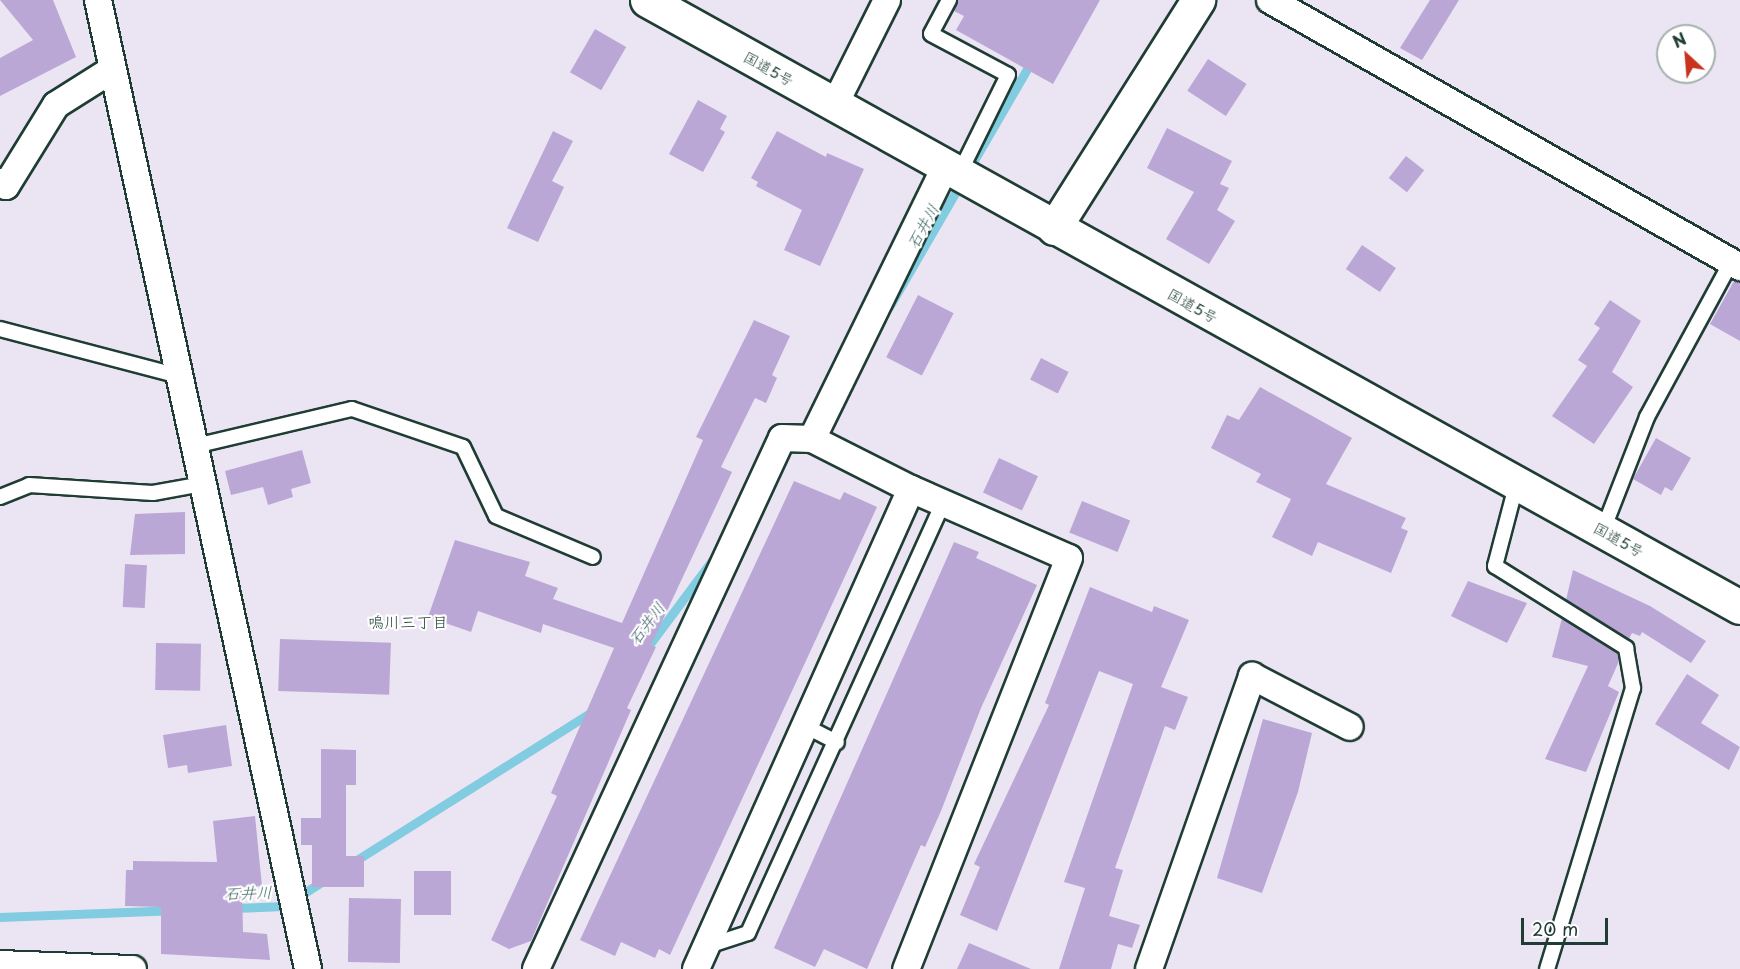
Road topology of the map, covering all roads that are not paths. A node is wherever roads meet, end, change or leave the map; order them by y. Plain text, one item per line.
1 (98, 0) edge
2 (647, 0) edge
3 (887, 0) edge
4 (949, 0) edge
5 (1198, 0) edge
6 (1270, 0) edge
7 (113, 69) junction
8 (835, 104) junction
9 (952, 170) junction
10 (0, 182) edge
11 (1054, 228) junction
12 (1736, 264) edge
13 (0, 329) edge
14 (179, 376) junction
15 (812, 439) junction
16 (195, 446) junction
17 (1517, 482) junction
18 (203, 484) junction
19 (911, 489) junction
20 (0, 497) edge
21 (943, 503) junction
22 (1603, 530) junction
23 (594, 557) dead end
24 (1740, 607) edge
25 (803, 725) junction
26 (1350, 727) dead end
27 (837, 742) junction
28 (701, 958) edge
29 (0, 964) edge
30 (80, 967) edge
31 (134, 969) edge
32 (308, 969) edge
33 (536, 969) edge
34 (906, 969) edge
35 (1149, 969) edge
36 (1547, 969) edge

1 - 7 street
2 - 8 main road, 国道5号
3 - 8 street
4 - 9 lane
5 - 11 main road
6 - 12 street
7 - 10 street
7 - 14 street
8 - 9 main road, 国道5号
9 - 11 main road, 国道5号
9 - 15 street
11 - 17 main road, 国道5号
12 - 22 lane
13 - 14 lane
14 - 16 street
15 - 19 street
15 - 33 street
16 - 18 street
16 - 23 lane
17 - 22 main road, 国道5号
17 - 36 lane
18 - 20 lane
18 - 32 street
19 - 21 street
19 - 25 street
21 - 27 lane
21 - 34 street
22 - 24 main road, 国道5号
25 - 27 lane
25 - 28 street
26 - 35 street
27 - 28 lane
29 - 30 street
30 - 31 street

